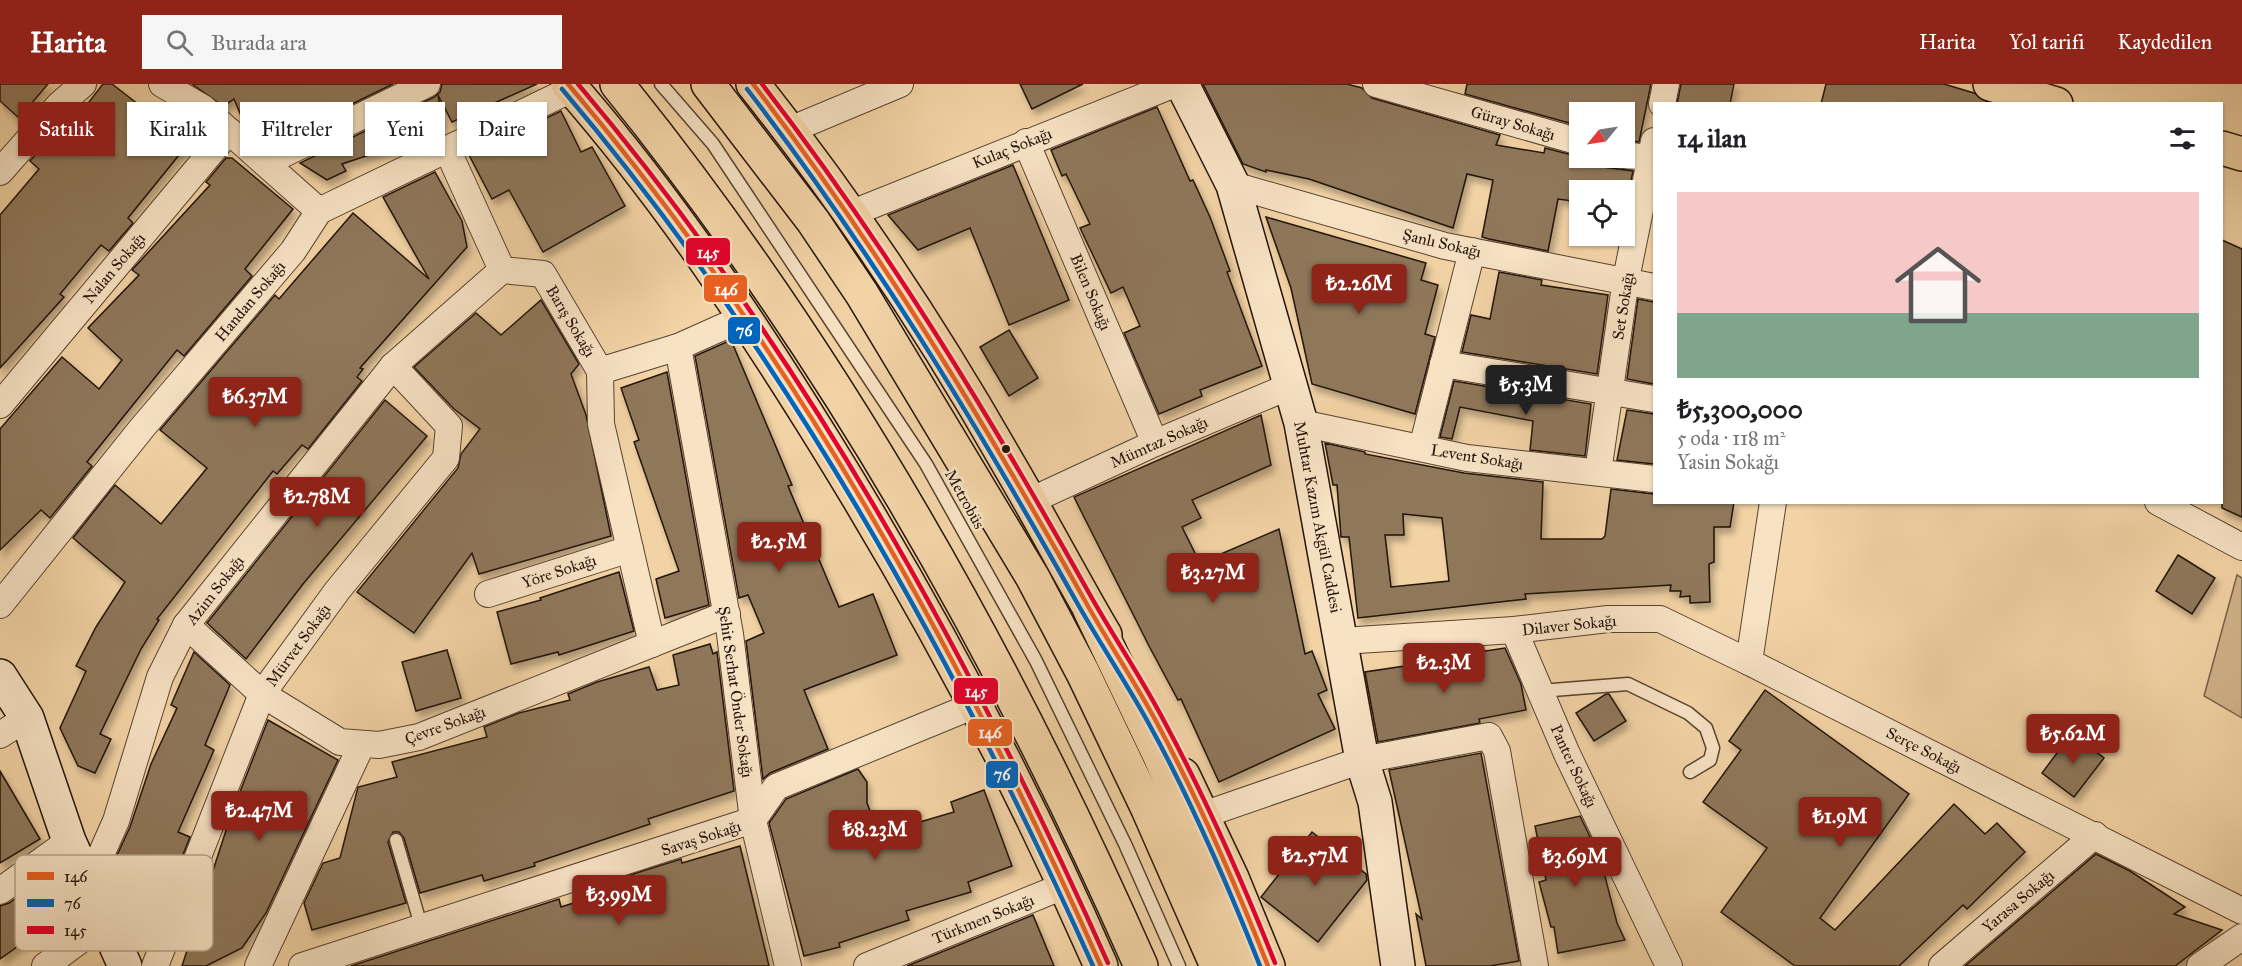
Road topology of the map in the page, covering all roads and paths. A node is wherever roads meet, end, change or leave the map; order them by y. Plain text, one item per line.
1 (83, 84) edge
2 (162, 84) edge
3 (427, 84) edge
4 (618, 84) edge
5 (661, 84) edge
6 (708, 84) edge
7 (753, 84) edge
8 (900, 84) edge
9 (1175, 84) edge
10 (1182, 84) edge
11 (1376, 84) edge
12 (1666, 84) edge
13 (1992, 84) edge
14 (570, 87) edge
15 (1662, 102) edge
16 (2047, 102) edge
17 (790, 130) junction
18 (229, 131) junction
19 (1569, 139) edge
20 (1026, 142) junction
21 (447, 149) junction
22 (1653, 153) edge
23 (1635, 154) edge
24 (265, 163) junction
25 (0, 172) edge
26 (1233, 185) junction
27 (319, 211) junction
28 (850, 214) junction
29 (1472, 251) junction
30 (502, 270) junction
31 (1626, 279) junction
32 (1653, 287) edge
33 (745, 317) junction
34 (678, 347) junction
35 (1443, 364) junction
36 (393, 366) junction
37 (600, 371) junction
38 (1290, 386) junction
39 (1610, 393) junction
40 (1653, 399) edge
41 (0, 405) edge
42 (1301, 423) junction
43 (1155, 443) junction
44 (1422, 448) junction
45 (1598, 472) junction
46 (1653, 479) edge
47 (1030, 501) junction
48 (1773, 504) edge
49 (2162, 504) edge
50 (2242, 547) edge
51 (630, 549) junction
52 (488, 594) dead end
53 (0, 605) edge
54 (1090, 610) junction
55 (727, 614) junction
56 (186, 625) junction
57 (1514, 630) junction
58 (1342, 641) junction
59 (651, 645) junction
60 (1749, 662) junction
61 (0, 676) edge
62 (1540, 691) junction
63 (262, 694) junction
64 (975, 705) junction
65 (13, 727) edge
66 (362, 744) junction
67 (1362, 760) junction
68 (1690, 772) dead end
69 (1203, 815) junction
70 (753, 820) junction
71 (2095, 835) junction
72 (396, 840) dead end
73 (69, 841) junction
74 (50, 855) edge
75 (75, 855) edge
76 (101, 855) edge
77 (199, 855) edge
78 (15, 880) edge
79 (1066, 885) junction
80 (0, 891) edge
81 (2242, 911) edge
82 (422, 929) junction
83 (2242, 937) edge
84 (65, 951) edge
85 (118, 951) edge
86 (161, 951) edge
87 (45, 966) edge
88 (124, 966) edge
89 (155, 966) edge
90 (258, 966) edge
91 (302, 966) edge
92 (788, 966) edge
93 (867, 966) edge
94 (1101, 966) edge
95 (1141, 966) edge
96 (1179, 966) edge
97 (1217, 966) edge
98 (1248, 966) edge
99 (1268, 966) edge
100 (1398, 966) edge
101 (1534, 966) edge
102 (1669, 966) edge
103 (1942, 966) edge
104 (2200, 966) edge

1 - 25 street
2 - 18 street
3 - 24 street
4 - 95 main road
5 - 96 lane, Metrobüs
6 - 97 main road
7 - 17 main road
8 - 17 street
9 - 20 street, Kulaç Sokağı
10 - 26 street, Muhtar Kazım Akgül Caddesi
11 - 19 street, Güray Sokağı
12 - 15 street
13 - 16 main road
14 - 21 street
14 - 33 main road
17 - 28 main road
18 - 24 street
18 - 41 street, Nalan Sokağı
20 - 28 street, Kulaç Sokağı
20 - 43 street, Bilen Sokağı
21 - 27 street
21 - 30 street
22 - 23 street
22 - 31 street, Set Sokağı
24 - 27 street
26 - 29 street, Şanlı Sokağı
26 - 38 street, Muhtar Kazım Akgül Caddesi
27 - 53 street, Handan Sokağı
28 - 47 main road
29 - 31 street, Şanlı Sokağı
29 - 35 street
30 - 36 street, Azim Sokağı
30 - 37 street, Barış Sokağı
31 - 32 street, Şanlı Sokağı
31 - 39 street, Set Sokağı
33 - 34 street
33 - 64 main road
34 - 37 street
34 - 55 street, Şehit Serhat Önder Sokağı
35 - 39 street
35 - 44 street
36 - 56 street, Azim Sokağı
36 - 63 street, Mürvet Sokağı
37 - 51 street, Barış Sokağı
38 - 42 street, Muhtar Kazım Akgül Caddesi
38 - 43 street, Mümtaz Sokağı
39 - 40 street
39 - 45 street, Set Sokağı
42 - 44 street, Levent Sokağı
42 - 58 street, Muhtar Kazım Akgül Caddesi
43 - 47 street, Mümtaz Sokağı
44 - 45 street, Levent Sokağı
45 - 46 street, Levent Sokağı
47 - 54 main road
48 - 60 street
49 - 50 street
51 - 52 street, Yöre Sokağı
51 - 59 street, Barış Sokağı
54 - 69 main road
54 - 98 main road
55 - 59 street, Çevre Sokağı
55 - 70 street, Şehit Serhat Önder Sokağı
56 - 63 street, Çevre Sokağı
56 - 76 street, Azim Sokağı
57 - 58 street, Dilaver Sokağı
57 - 60 street, Dilaver Sokağı
57 - 62 street, Panter Sokağı
58 - 67 street, Muhtar Kazım Akgül Caddesi
59 - 66 street, Çevre Sokağı
60 - 71 street, Serçe Sokağı
61 - 65 street
62 - 68 lane
62 - 102 street, Panter Sokağı
63 - 66 street, Çevre Sokağı
63 - 77 street, Mürvet Sokağı
64 - 70 street, Savaş Sokağı
64 - 79 main road
65 - 73 street
66 - 90 street
67 - 69 street
67 - 100 street, Muhtar Kazım Akgül Caddesi
67 - 101 street
69 - 99 main road
70 - 82 street, Savaş Sokağı
70 - 92 street, Şehit Serhat Önder Sokağı
71 - 81 street, Serçe Sokağı
71 - 103 street, Yarasa Sokağı
72 - 82 lane
73 - 74 street
73 - 75 street
78 - 80 street
79 - 93 street, Türkmen Sokağı
79 - 94 main road
82 - 91 street, Savaş Sokağı
83 - 104 street
84 - 87 street
85 - 88 street
86 - 89 street, Mürvet Sokağı

